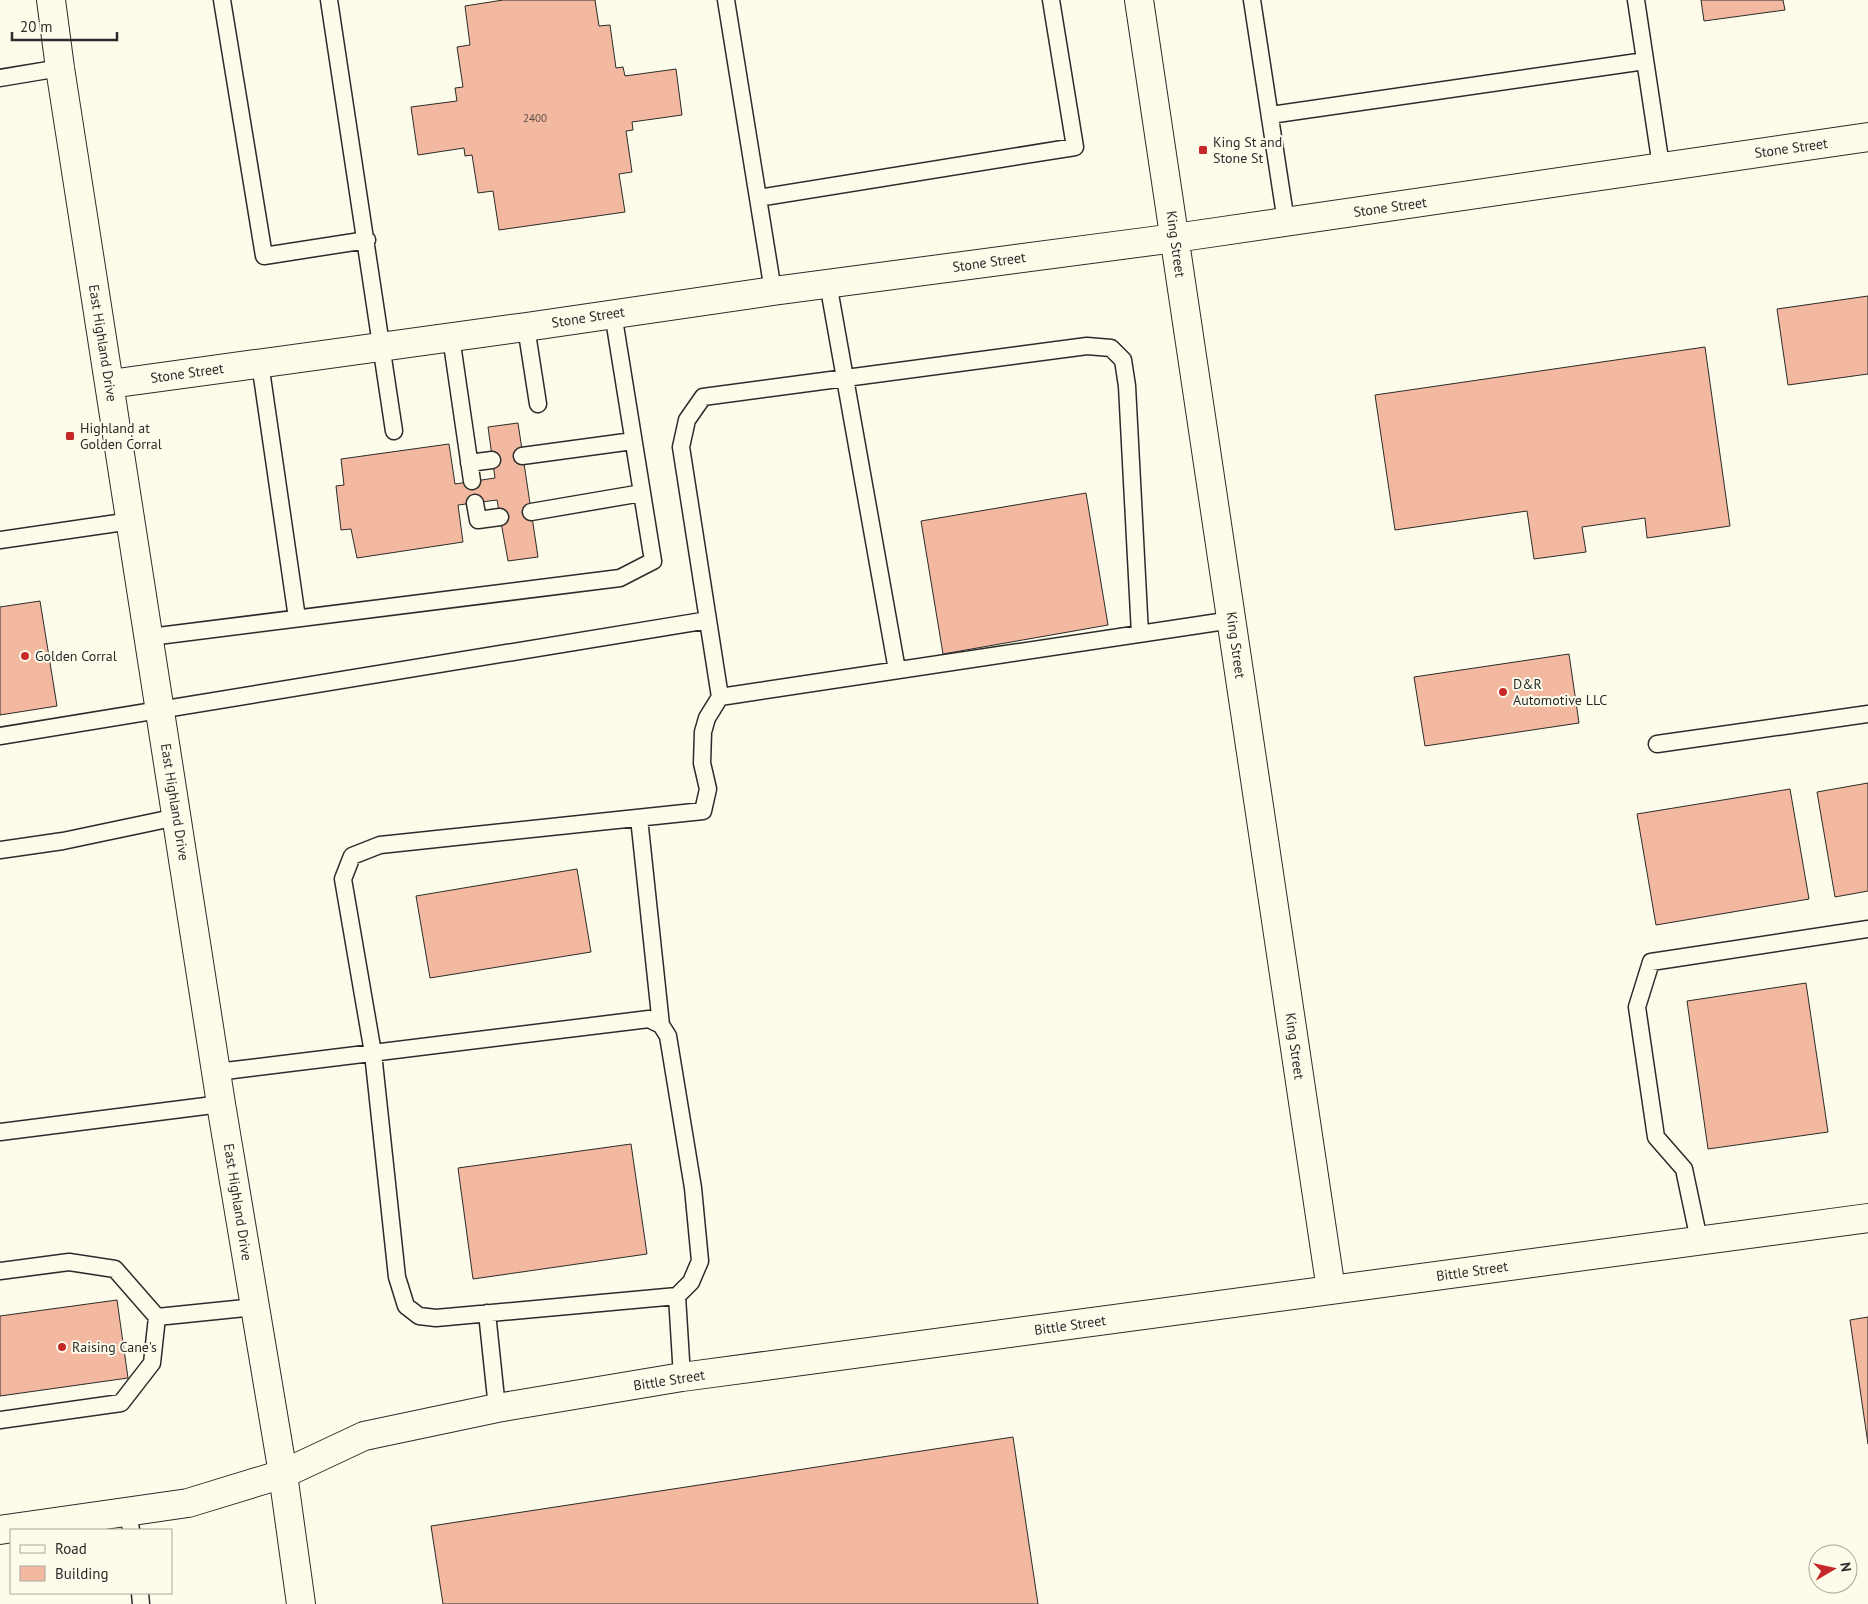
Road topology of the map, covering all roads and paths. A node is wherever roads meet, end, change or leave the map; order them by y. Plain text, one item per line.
1 (51, 0) edge
2 (222, 0) edge
3 (330, 0) edge
4 (726, 0) edge
5 (1051, 0) edge
6 (1139, 0) edge
7 (1252, 0) edge
8 (1636, 0) edge
9 (1645, 61) junction
10 (60, 68) junction
11 (0, 78) edge
12 (1270, 115) junction
13 (1868, 137) edge
14 (1661, 166) junction
15 (758, 198) junction
16 (1286, 222) junction
17 (1176, 238) junction
18 (366, 240) junction
19 (828, 284) junction
20 (773, 291) junction
21 (613, 313) junction
22 (526, 327) junction
23 (451, 337) junction
24 (383, 346) junction
25 (260, 363) junction
26 (845, 377) junction
27 (110, 384) junction
28 (538, 404) dead end
29 (394, 431) dead end
30 (633, 441) junction
31 (522, 456) dead end
32 (492, 460) dead end
33 (469, 463) junction
34 (472, 481) dead end
35 (642, 494) junction
36 (475, 503) dead end
37 (531, 512) dead end
38 (500, 517) dead end
39 (131, 521) junction
40 (0, 540) edge
41 (296, 618) junction
42 (708, 620) junction
43 (1232, 620) junction
44 (1140, 634) junction
45 (150, 636) junction
46 (897, 670) junction
47 (720, 697) junction
48 (160, 710) junction
49 (1868, 714) edge
50 (0, 736) edge
51 (1657, 744) dead end
52 (177, 817) junction
53 (639, 818) junction
54 (0, 850) edge
55 (1868, 929) edge
56 (661, 1025) junction
57 (373, 1053) junction
58 (217, 1072) junction
59 (221, 1104) junction
60 (0, 1132) edge
61 (1868, 1218) edge
62 (1699, 1240) junction
63 (0, 1271) edge
64 (1331, 1290) junction
65 (677, 1296) junction
66 (255, 1307) junction
67 (487, 1313) junction
68 (158, 1317) junction
69 (682, 1377) junction
70 (497, 1408) junction
71 (0, 1420) edge
72 (283, 1474) junction
73 (129, 1521) edge
74 (14, 1529) edge
75 (301, 1604) edge

1 - 10 street, East Highland Drive
2 - 18 lane
3 - 18 lane
4 - 15 lane
5 - 15 lane
6 - 17 street, King Street
7 - 12 lane
8 - 9 lane
9 - 12 lane
9 - 14 lane
10 - 11 lane
10 - 27 street, East Highland Drive
12 - 16 lane
13 - 14 street, Stone Street
14 - 16 street, Stone Street
15 - 20 lane
16 - 17 street, Stone Street
17 - 19 street, Stone Street
17 - 43 street, King Street
18 - 24 lane
19 - 20 street, Stone Street
19 - 26 lane
20 - 21 street, Stone Street
21 - 22 street, Stone Street
21 - 30 lane
22 - 23 street, Stone Street
22 - 28 lane
23 - 24 street, Stone Street
23 - 33 lane
24 - 25 street, Stone Street
24 - 29 lane
25 - 27 street, Stone Street
25 - 41 lane
26 - 42 lane
26 - 44 lane
26 - 46 lane
27 - 39 street, East Highland Drive
30 - 31 lane
30 - 35 lane
32 - 33 lane
33 - 34 lane
35 - 37 lane
35 - 41 lane
36 - 38 lane
39 - 40 lane
39 - 45 street, East Highland Drive
41 - 45 lane
42 - 47 lane
42 - 48 lane
43 - 44 lane
43 - 64 street, King Street
44 - 46 lane
45 - 48 street, East Highland Drive
46 - 47 lane
47 - 53 lane
48 - 50 lane
48 - 52 street, East Highland Drive
49 - 51 lane
52 - 54 lane
52 - 58 street, East Highland Drive
53 - 56 lane
53 - 57 lane
55 - 62 lane
56 - 57 lane
56 - 65 lane
57 - 58 lane
57 - 67 lane
58 - 59 street, East Highland Drive
59 - 60 lane
59 - 66 street, East Highland Drive
61 - 62 street, Bittle Street
62 - 64 street, Bittle Street
63 - 68 lane
64 - 69 street, Bittle Street
65 - 67 lane
65 - 69 lane
66 - 68 lane
66 - 72 street, East Highland Drive
67 - 70 lane
68 - 71 lane
69 - 70 street, Bittle Street
70 - 72 street, Bittle Street
72 - 73 street, Bittle Street
72 - 75 street, East Highland Drive
73 - 74 street, Bittle Street

